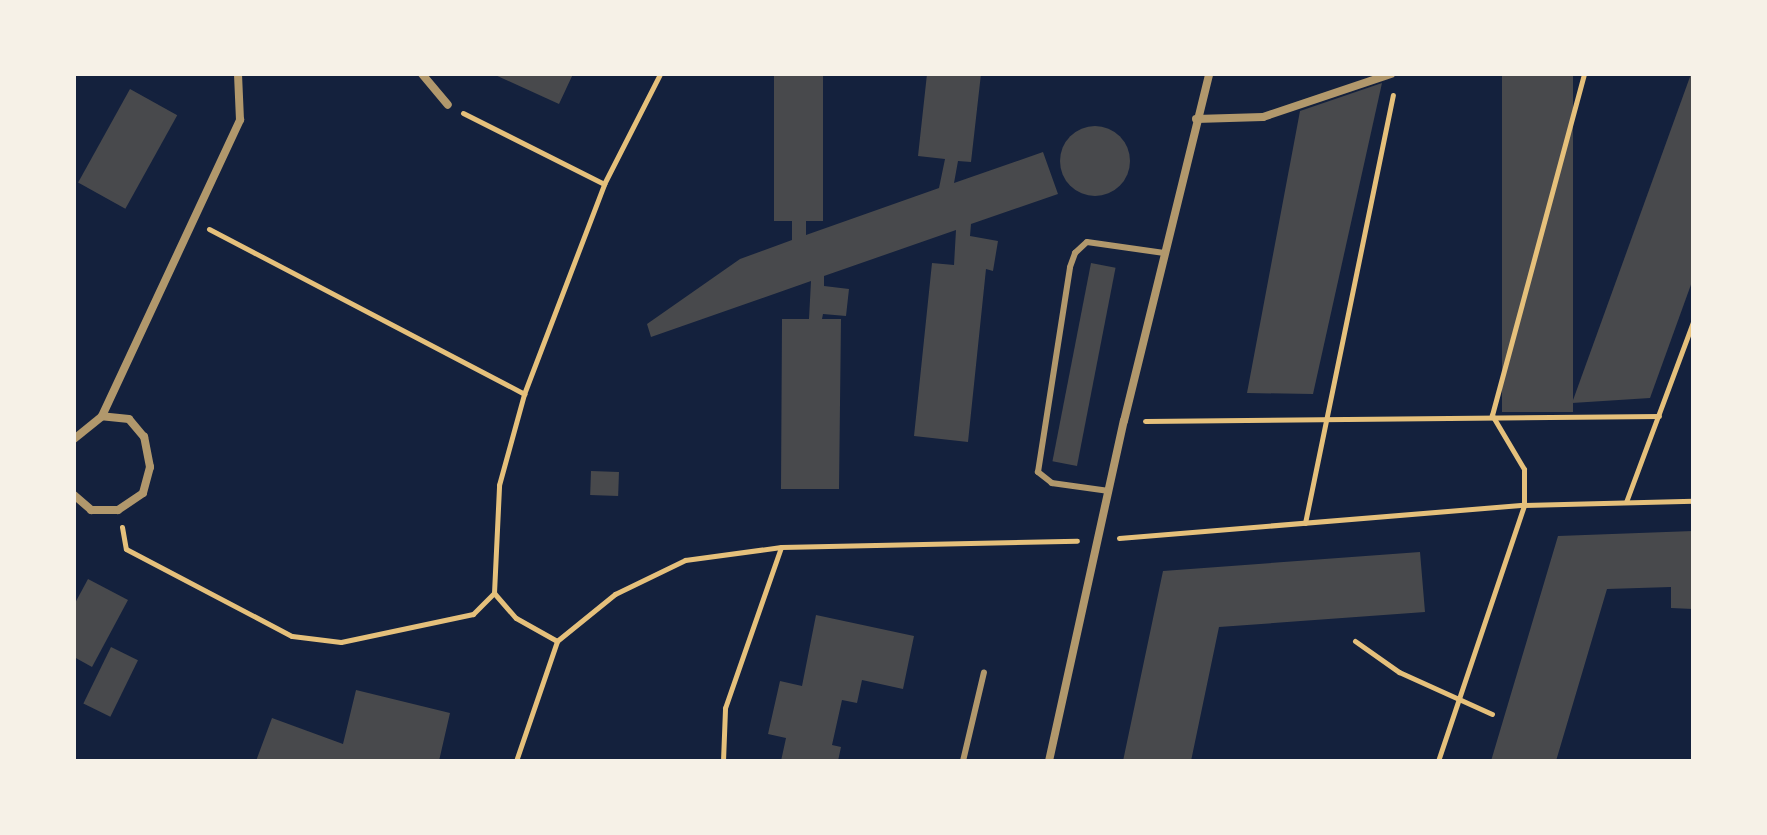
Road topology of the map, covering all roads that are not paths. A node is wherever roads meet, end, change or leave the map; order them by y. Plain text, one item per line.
1 (238, 74) edge
2 (422, 74) edge
3 (1209, 74) edge
4 (1391, 74) edge
5 (448, 105) road end
6 (1196, 119) junction
7 (1164, 253) junction
8 (102, 416) junction
9 (74, 439) edge
10 (1109, 491) junction
11 (74, 495) edge
12 (984, 672) dead end
13 (963, 761) edge
14 (1049, 761) edge

1 - 8 street
2 - 5 street
3 - 6 street
4 - 6 street
6 - 7 street
7 - 10 street
7 - 10 lane
8 - 9 street
8 - 11 street
10 - 14 street
12 - 13 lane

